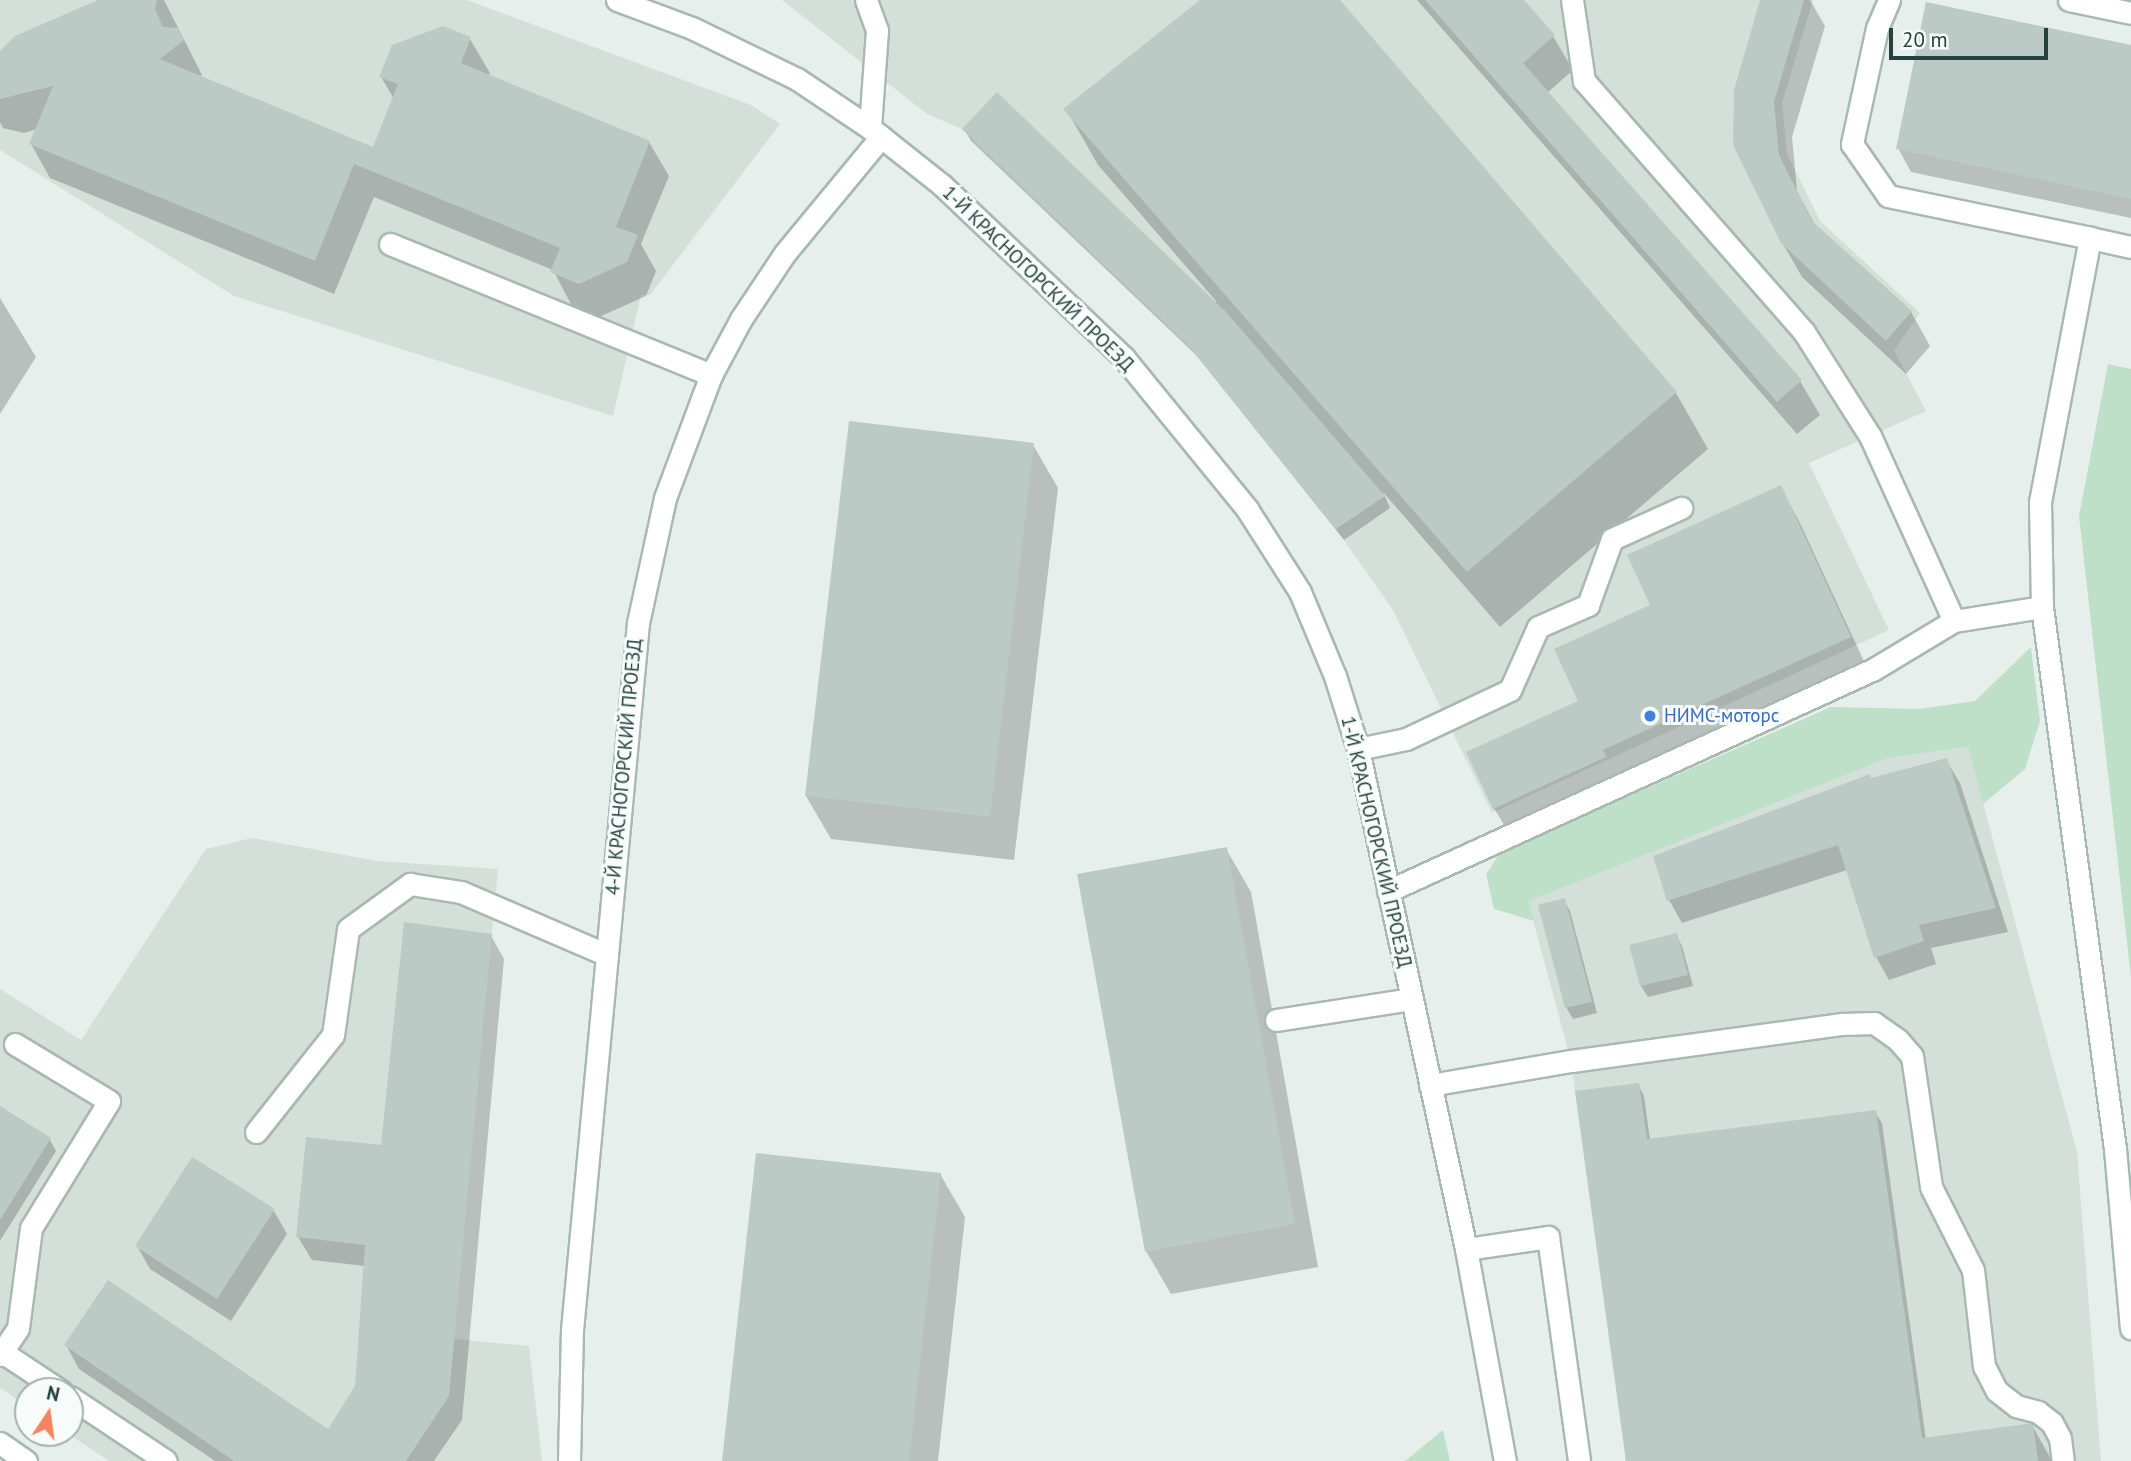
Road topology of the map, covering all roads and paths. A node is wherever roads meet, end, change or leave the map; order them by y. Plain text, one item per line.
1 (617, 0) edge
2 (866, 0) edge
3 (1572, 0) edge
4 (1889, 0) edge
5 (2069, 0) edge
6 (2131, 13) edge
7 (875, 133) junction
8 (2090, 238) junction
9 (390, 244) dead end
10 (2131, 247) edge
11 (711, 375) junction
12 (1681, 508) dead end
13 (2042, 607) junction
14 (1954, 621) junction
15 (1358, 749) junction
16 (1388, 891) junction
17 (607, 956) junction
18 (1411, 999) junction
19 (1276, 1020) dead end
20 (15, 1044) dead end
21 (1430, 1085) junction
22 (256, 1132) dead end
23 (1466, 1250) junction
24 (2131, 1328) edge
25 (1, 1354) edge
26 (38, 1377) edge
27 (84, 1406) edge
28 (0, 1443) edge
29 (26, 1461) edge
30 (166, 1461) edge
31 (569, 1461) edge
32 (1505, 1461) edge
33 (1579, 1461) edge
34 (2063, 1461) edge

1 - 7 street, 1-Й КРАСНОГОРСКИЙ ПРОЕЗД
2 - 7 street
3 - 14 street
4 - 8 street
5 - 6 street
7 - 11 street, 4-Й КРАСНОГОРСКИЙ ПРОЕЗД
7 - 15 street, 1-Й КРАСНОГОРСКИЙ ПРОЕЗД
8 - 10 street
8 - 13 street
9 - 11 street
11 - 17 street, 4-Й КРАСНОГОРСКИЙ ПРОЕЗД
12 - 15 street
13 - 14 street
13 - 24 street
14 - 16 street
15 - 16 street, 1-Й КРАСНОГОРСКИЙ ПРОЕЗД
16 - 18 street, 1-Й КРАСНОГОРСКИЙ ПРОЕЗД
17 - 22 street
17 - 31 street, 4-Й КРАСНОГОРСКИЙ ПРОЕЗД
18 - 19 street
18 - 21 street, 1-Й КРАСНОГОРСКИЙ ПРОЕЗД
20 - 25 street
21 - 23 street, 1-Й КРАСНОГОРСКИЙ ПРОЕЗД
21 - 34 street
23 - 32 street, 1-Й КРАСНОГОРСКИЙ ПРОЕЗД
23 - 33 street
25 - 26 street
27 - 30 street
28 - 29 street

